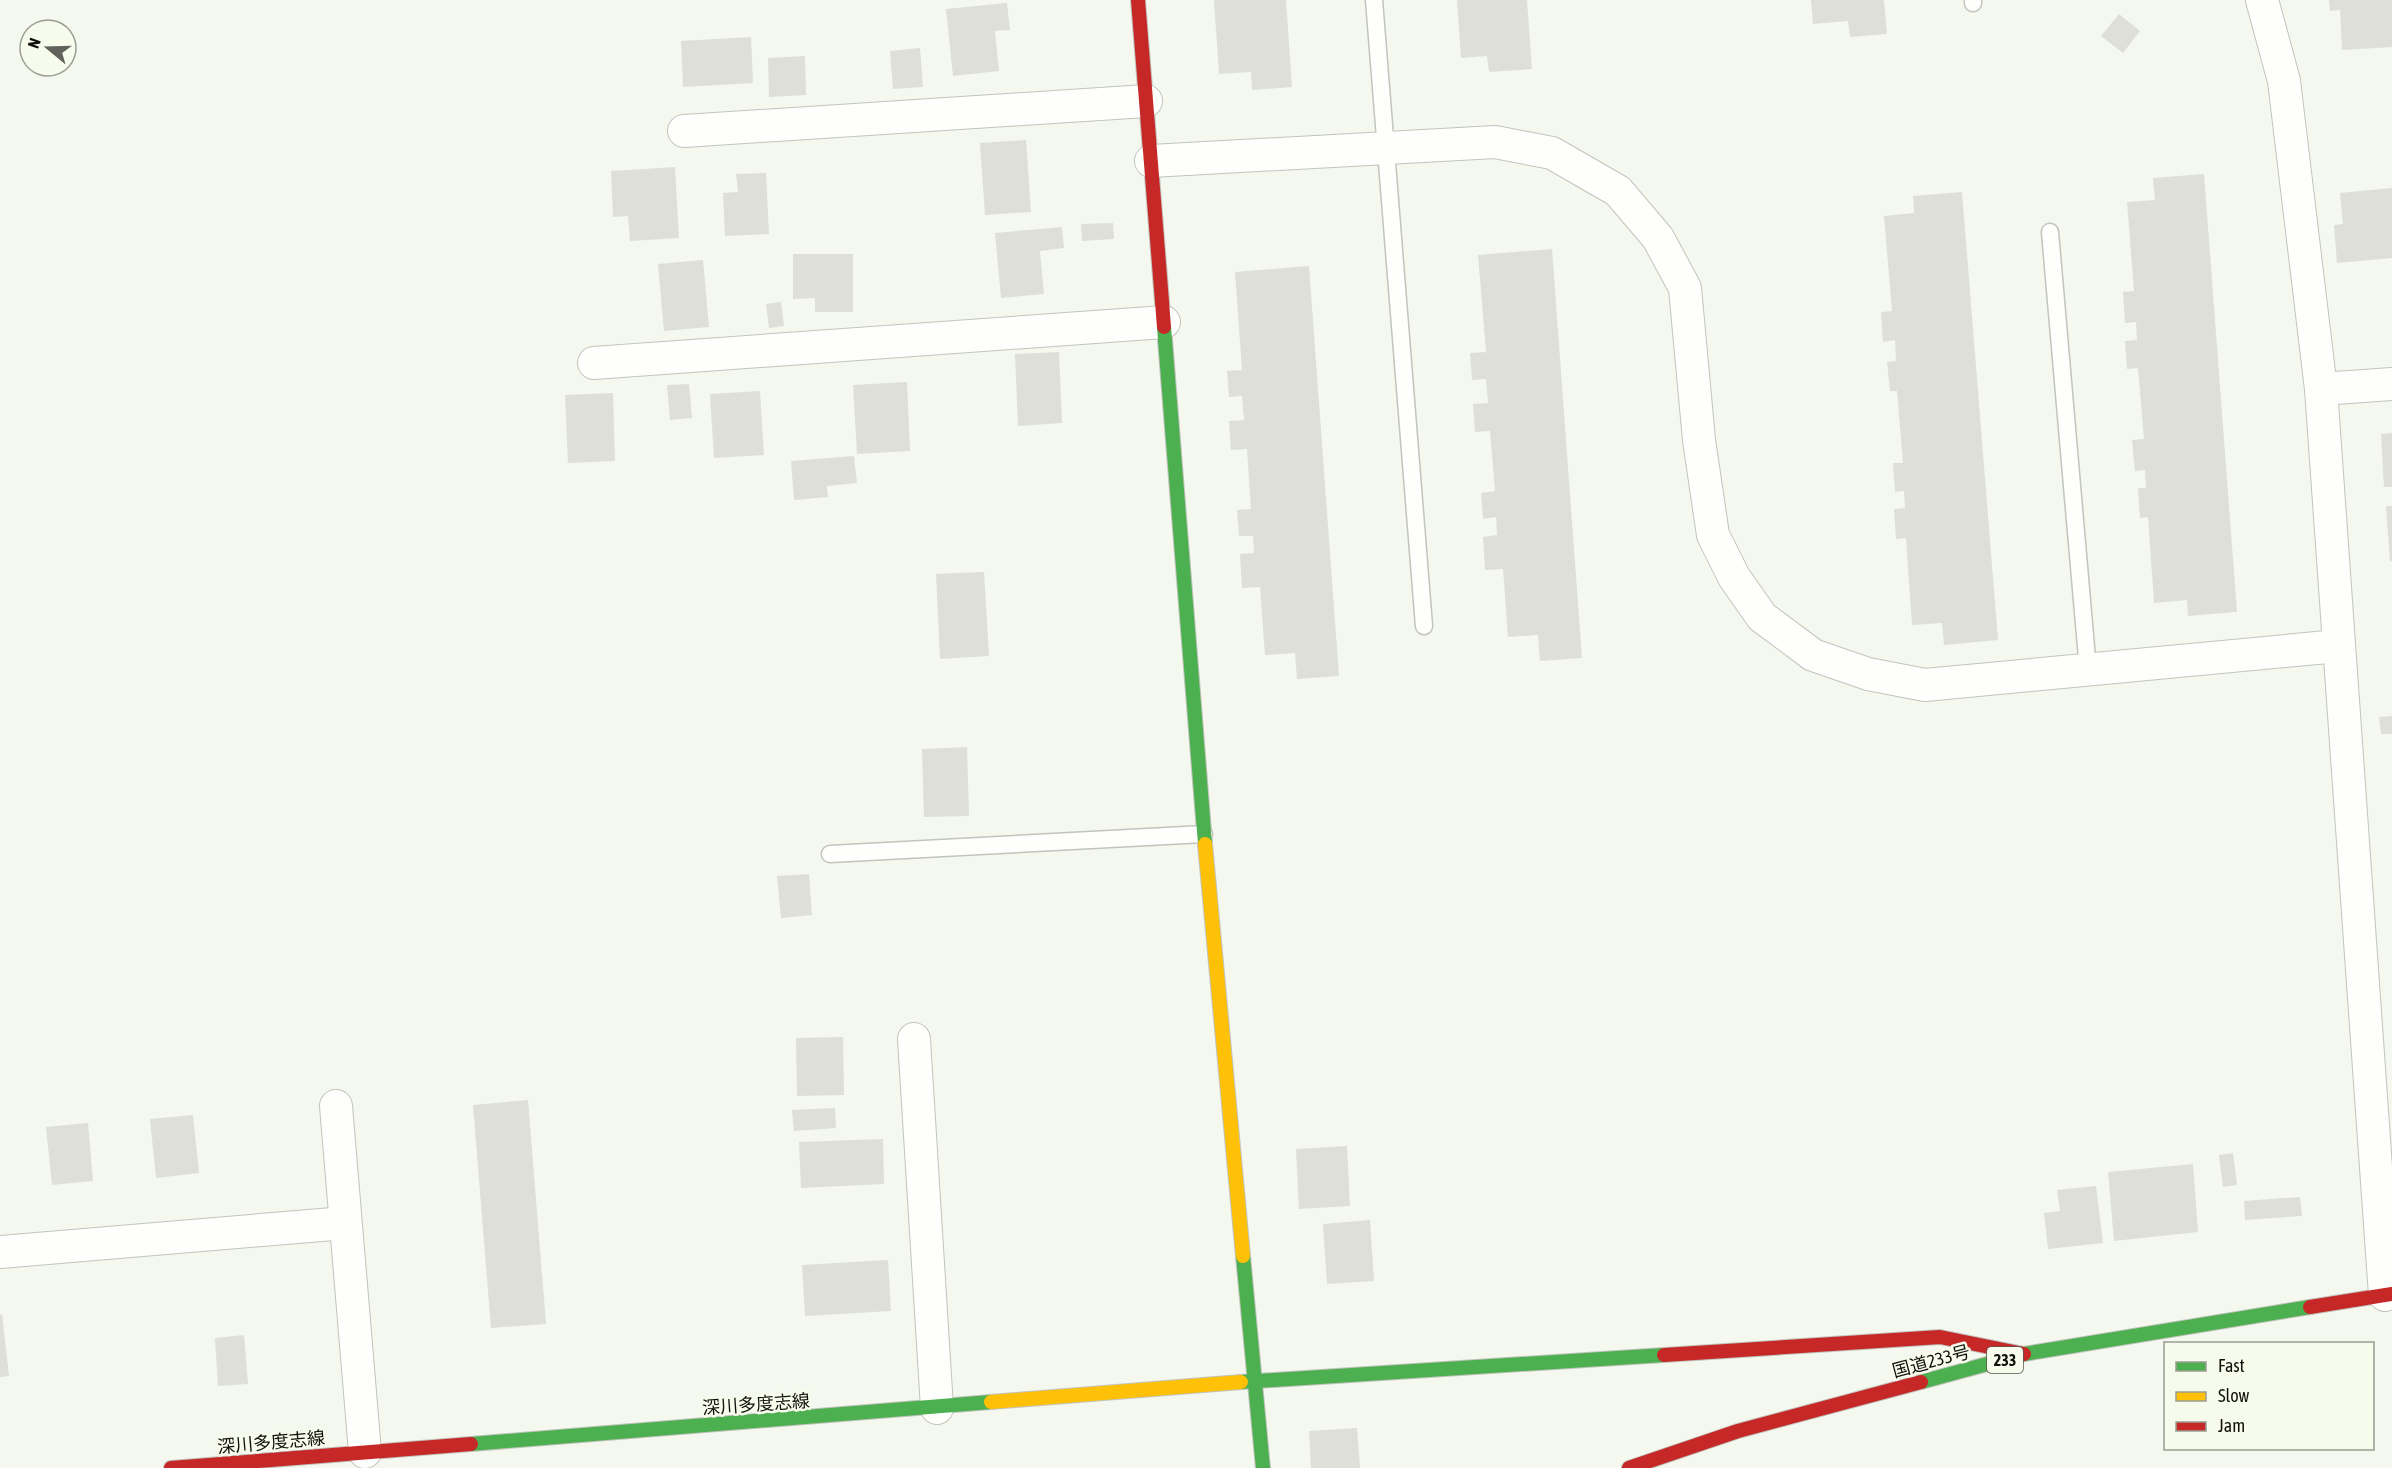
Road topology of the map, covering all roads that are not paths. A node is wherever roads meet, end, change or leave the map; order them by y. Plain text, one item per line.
1 (1138, 0) edge
2 (1374, 0) edge
3 (2262, 0) edge
4 (1146, 101) junction
5 (684, 131) dead end
6 (1386, 148) junction
7 (1151, 161) junction
8 (2050, 232) dead end
9 (1164, 322) junction
10 (594, 363) dead end
11 (2392, 384) edge
12 (2321, 389) junction
13 (1424, 626) dead end
14 (2338, 646) junction
15 (2088, 670) junction
16 (1204, 834) junction
17 (830, 854) dead end
18 (914, 1039) dead end
19 (336, 1107) dead end
20 (345, 1223) junction
21 (0, 1252) edge
22 (2388, 1294) edge
23 (2024, 1354) junction
24 (1257, 1381) junction
25 (937, 1408) junction
26 (365, 1452) junction
27 (171, 1468) edge
28 (1263, 1468) edge
29 (1629, 1468) edge

1 - 4 main road
2 - 6 lane
3 - 12 street
4 - 5 street
4 - 7 main road
6 - 7 street
6 - 13 lane
6 - 15 street
7 - 9 main road
8 - 15 lane
9 - 10 street
9 - 16 main road
11 - 12 street
12 - 14 street
14 - 15 street
14 - 22 street
16 - 17 lane
16 - 24 main road
18 - 25 street
19 - 20 street
20 - 21 street
20 - 26 street
22 - 23 main road, 国道233号 / 233
23 - 24 main road, 深川多度志線
23 - 29 main road, 国道233号 / 233
24 - 25 main road, 深川多度志線
24 - 28 main road
25 - 26 main road, 深川多度志線
26 - 27 main road, 深川多度志線

